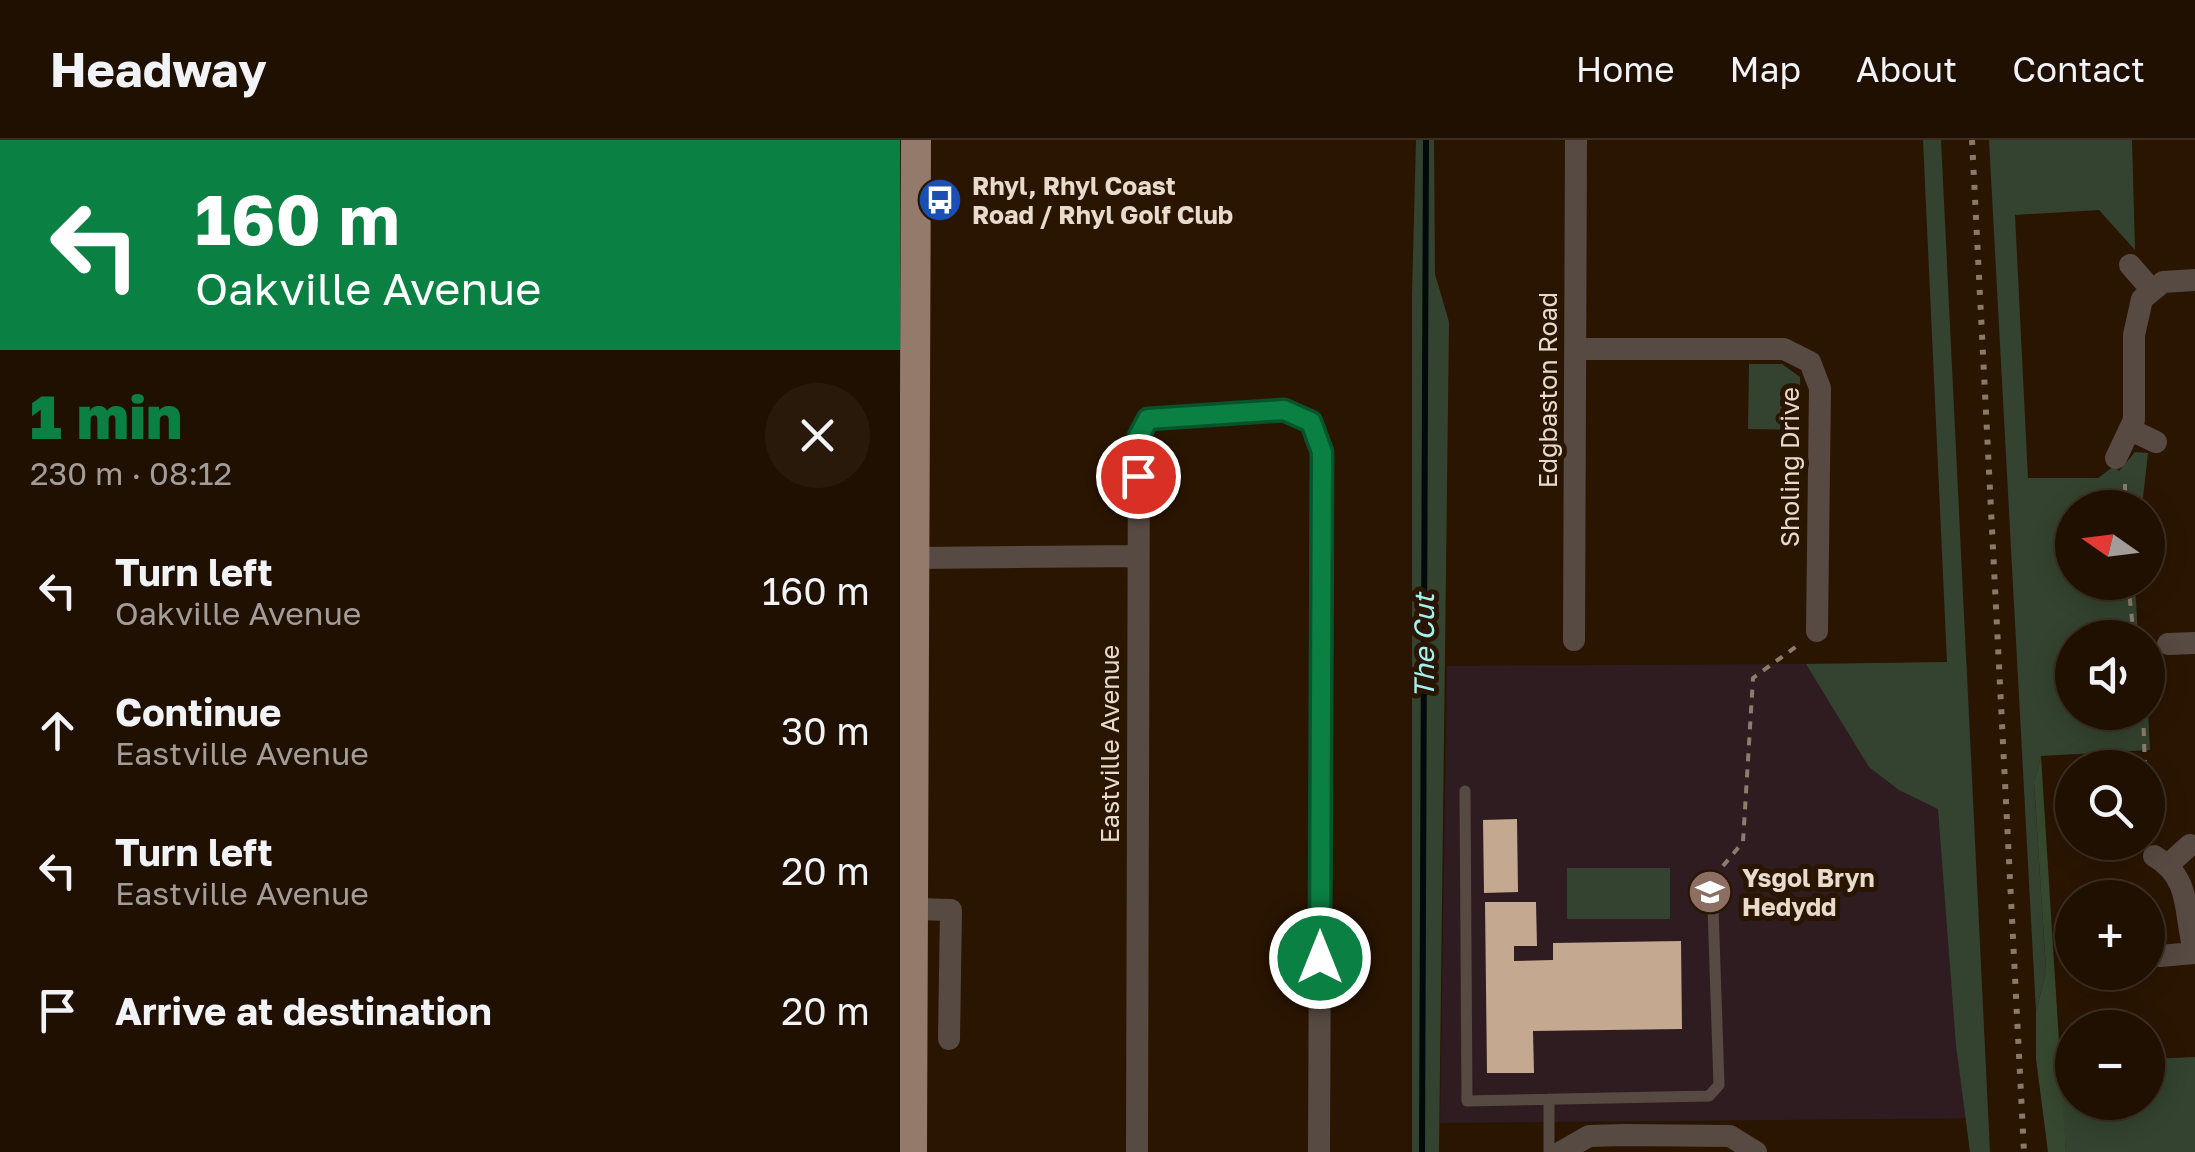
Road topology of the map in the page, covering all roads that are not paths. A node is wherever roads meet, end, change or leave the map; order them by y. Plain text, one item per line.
1 (916, 140) edge
2 (1576, 140) edge
3 (908, 220) edge
4 (2130, 265) dead end
5 (2195, 280) edge
6 (2151, 289) junction
7 (1576, 348) junction
8 (2131, 430) junction
9 (2156, 442) dead end
10 (908, 455) edge
11 (2116, 458) dead end
12 (1138, 556) junction
13 (916, 558) junction
14 (1817, 631) road end
15 (1574, 640) dead end
16 (2168, 644) dead end
17 (2195, 644) edge
18 (1465, 792) dead end
19 (2190, 845) dead end
20 (1712, 878) road end
21 (914, 909) junction
22 (2194, 953) edge
23 (2165, 956) edge
24 (950, 1039) dead end
25 (1549, 1099) junction
26 (906, 1112) edge
27 (912, 1152) edge
28 (1137, 1152) edge
29 (1319, 1152) edge
30 (1549, 1152) edge
31 (1561, 1152) edge
32 (1756, 1152) edge

1 - 3 main road
2 - 7 street, Edgbaston Road
3 - 10 main road
4 - 6 street
5 - 6 street
6 - 8 street
7 - 14 street, Sholing Drive
7 - 15 street, Edgbaston Road
8 - 9 street
8 - 11 street
10 - 13 main road
12 - 13 street
12 - 28 street, Eastville Avenue
12 - 29 street, Eastville Avenue
13 - 21 main road
16 - 17 street
18 - 25 lane
19 - 22 street
20 - 25 lane
21 - 24 street
21 - 26 main road
22 - 23 street
25 - 30 lane
26 - 27 main road
31 - 32 street

